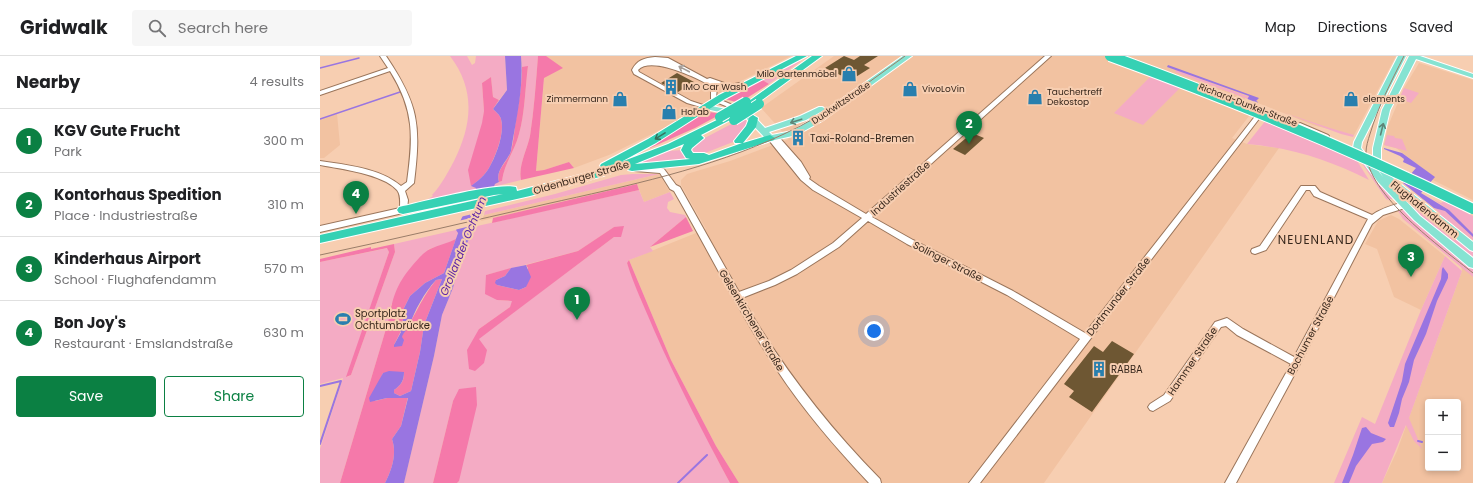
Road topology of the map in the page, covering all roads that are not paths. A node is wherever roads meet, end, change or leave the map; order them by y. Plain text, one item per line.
1 (383, 56) edge
2 (660, 56) edge
3 (802, 56) edge
4 (899, 56) edge
5 (908, 56) edge
6 (1048, 56) edge
7 (1110, 56) edge
8 (1117, 56) edge
9 (1124, 56) edge
10 (1402, 56) edge
11 (1413, 56) edge
12 (1426, 56) edge
13 (650, 57) edge
14 (813, 58) edge
15 (670, 62) junction
16 (392, 69) junction
17 (1471, 75) edge
18 (698, 77) junction
19 (760, 79) junction
20 (320, 93) edge
21 (689, 102) junction
22 (752, 103) junction
23 (711, 104) junction
24 (1263, 110) junction
25 (693, 115) junction
26 (727, 118) junction
27 (752, 118) junction
28 (770, 134) junction
29 (739, 141) junction
30 (1359, 151) junction
31 (1377, 159) junction
32 (320, 163) edge
33 (602, 168) junction
34 (632, 168) junction
35 (566, 183) junction
36 (401, 190) junction
37 (489, 198) junction
38 (1473, 203) edge
39 (466, 204) junction
40 (1405, 205) junction
41 (1473, 209) edge
42 (403, 210) junction
43 (867, 217) junction
44 (1372, 218) junction
45 (320, 229) edge
46 (320, 234) edge
47 (1456, 234) junction
48 (1441, 238) junction
49 (320, 240) edge
50 (320, 245) edge
51 (1473, 247) edge
52 (1255, 251) dead end
53 (1473, 264) edge
54 (736, 296) junction
55 (1086, 338) junction
56 (1295, 362) junction
57 (1153, 408) dead end
58 (876, 483) edge
59 (974, 483) edge
60 (1230, 483) edge

1 - 16 street
2 - 15 street
3 - 19 highway
4 -> 28 main road, Duckwitzstraße
5 - 28 main road, Duckwitzstraße
6 - 43 street, Industriestraße
7 - 41 highway, bridge
8 - 24 street, Richard-Dunkel-Straße
9 - 38 highway
10 - 30 main road
11 - 17 main road
31 -> 11 main road
12 - 17 main road
13 - 15 street
13 - 21 street
14 - 22 highway
14 - 22 highway
18 -> 15 street
16 - 20 street
16 - 36 street
18 - 19 street
18 - 23 street
19 - 23 highway
21 - 23 street
21 - 25 street
22 - 26 highway, bridge
23 - 25 highway
23 - 27 main road
23 - 28 main road
24 - 30 street, Richard-Dunkel-Straße
24 - 55 street, Dortmunder Straße
25 -> 33 highway
26 - 29 highway
26 - 33 highway, Oldenburger Straße
26 - 35 highway, Oldenburger Straße
27 - 28 main road
27 - 29 highway
28 - 29 highway
28 - 34 highway
28 - 43 street, Solinger Straße
30 - 31 street, Richard-Dunkel-Straße
30 - 40 main road, Flughafendamm
31 - 47 main road, Flughafendamm
32 - 36 street
33 - 37 highway, Oldenburger Straße
34 - 35 highway
34 - 54 street, Gelsenkirchener Straße
35 - 37 highway, Oldenburger Straße
36 - 42 street
37 - 39 highway
37 - 39 highway
39 - 42 highway
39 - 46 highway
39 - 49 highway
39 - 50 highway
40 - 44 street
40 - 48 main road, Flughafendamm
42 - 45 street
43 - 54 street, Industriestraße
43 - 55 street, Solinger Straße
44 - 52 street
44 - 56 street, Bochumer Straße
47 - 48 main road
47 - 51 main road, Flughafendamm
48 - 53 main road, Flughafendamm
54 - 58 street, Gelsenkirchener Straße
55 - 59 street, Dortmunder Straße
56 - 57 street, Hammer Straße
56 - 60 street, Bochumer Straße

